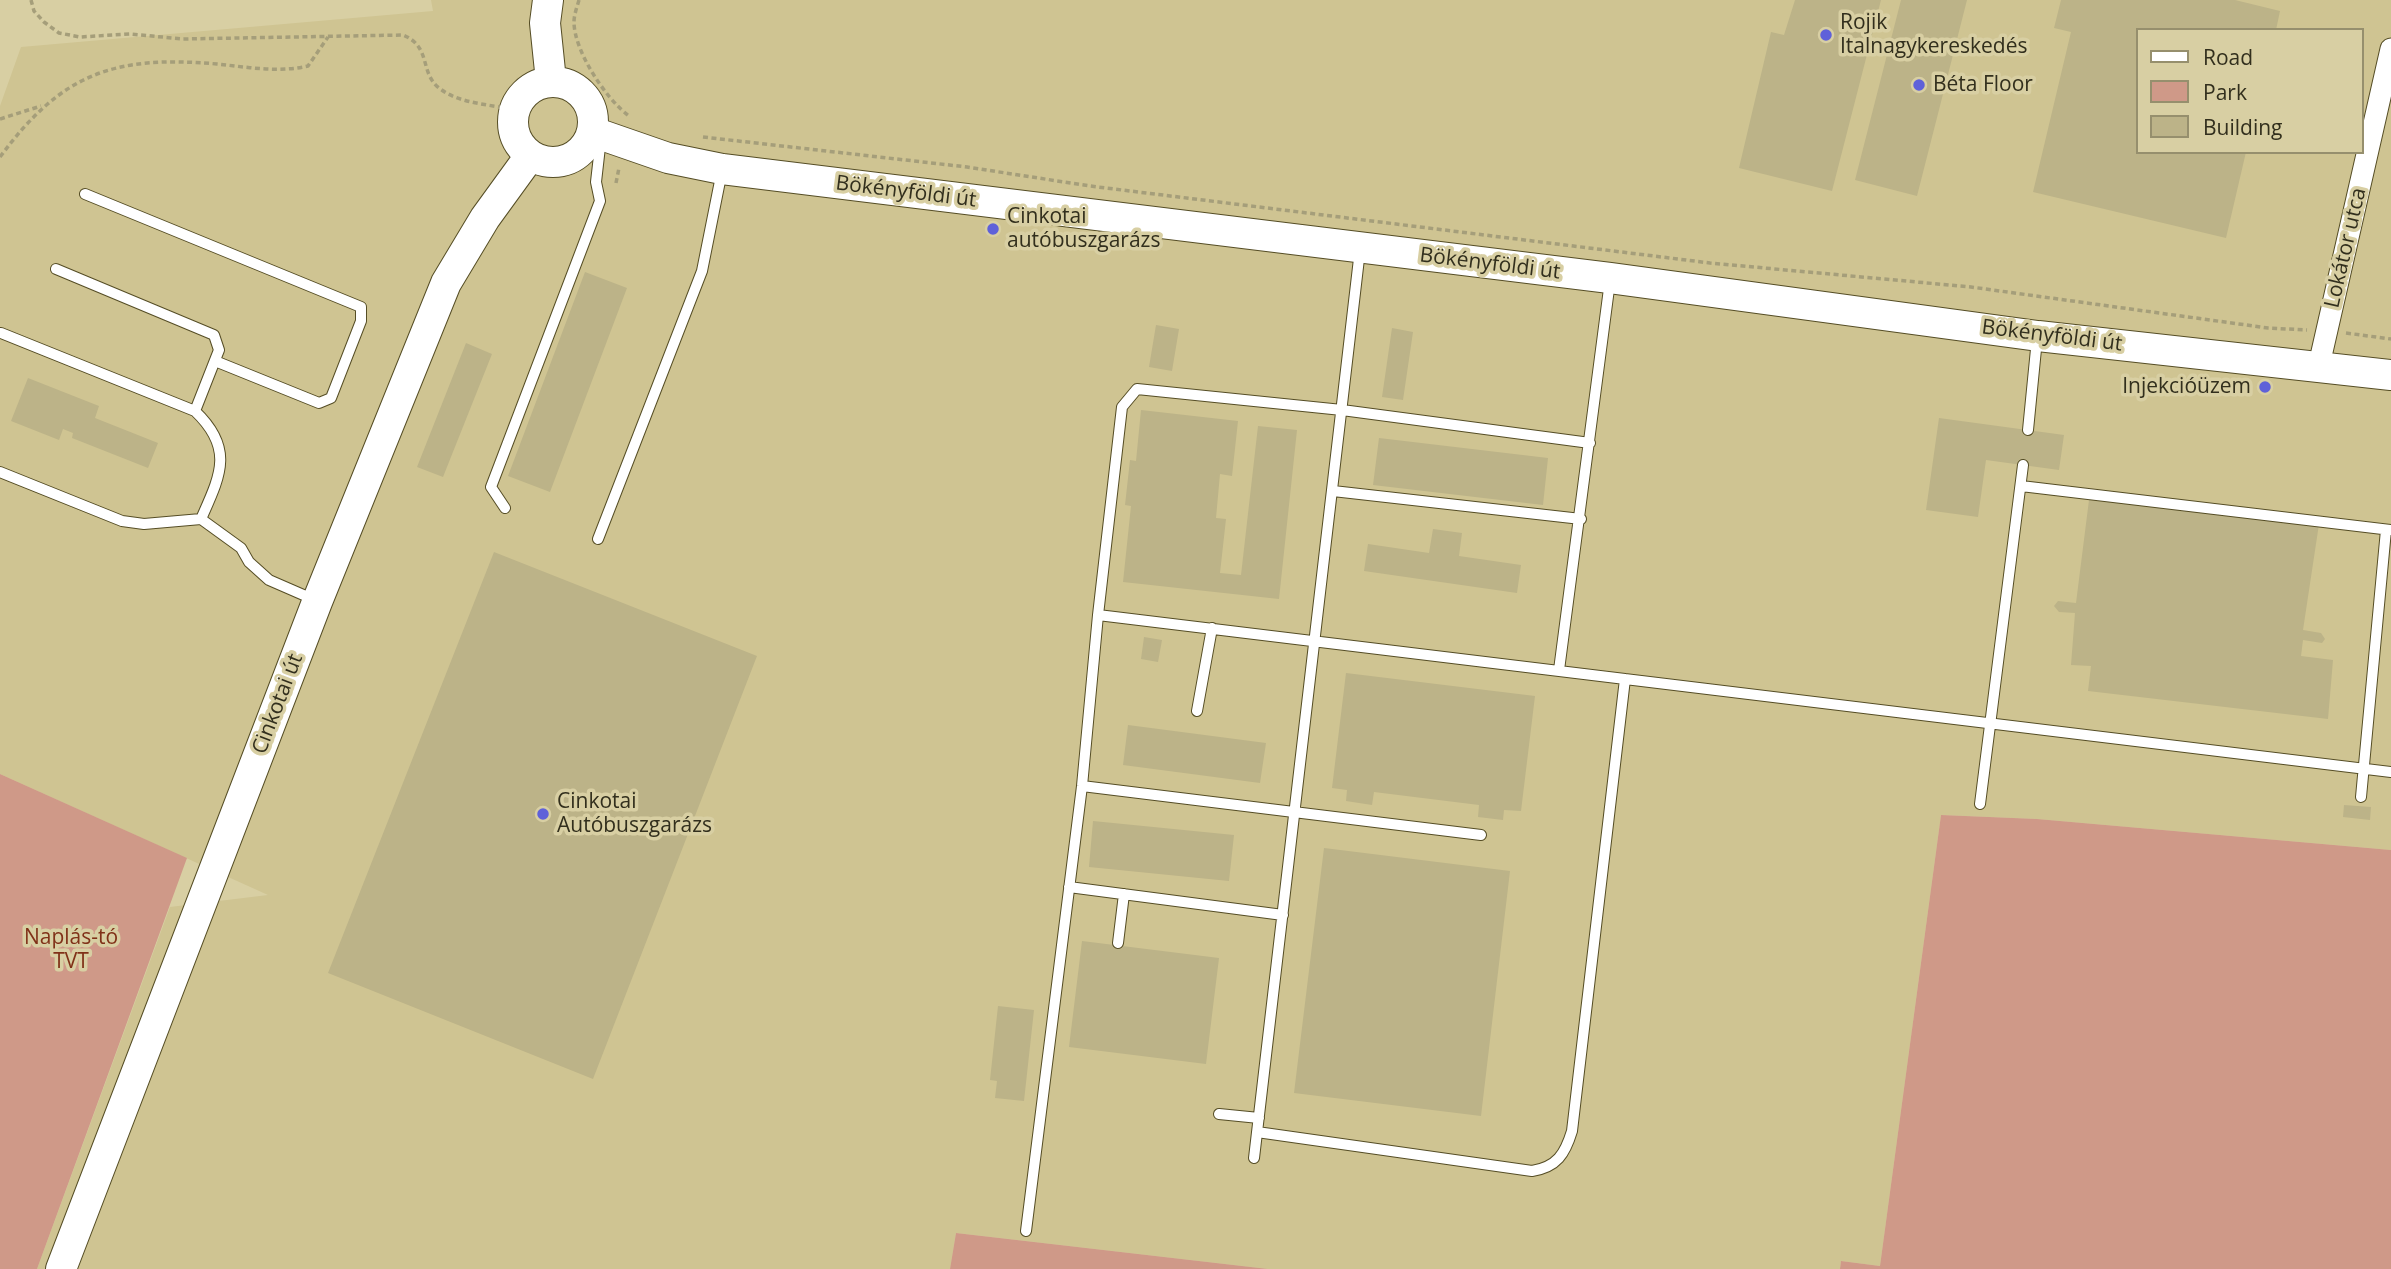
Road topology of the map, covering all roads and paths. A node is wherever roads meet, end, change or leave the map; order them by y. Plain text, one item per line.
1 (32, 0) edge
2 (548, 0) edge
3 (579, 0) edge
4 (328, 37) junction
5 (2391, 49) edge
6 (551, 81) junction
7 (43, 106) junction
8 (514, 110) junction
9 (0, 119) edge
10 (633, 119) dead end
11 (597, 133) junction
12 (690, 136) dead end
13 (530, 156) junction
14 (0, 157) edge
15 (722, 169) junction
16 (85, 194) dead end
17 (1360, 248) junction
18 (56, 270) dead end
19 (1610, 278) junction
20 (2327, 330) junction
21 (1, 333) edge
22 (2038, 336) junction
23 (2391, 339) edge
24 (215, 361) junction
25 (2319, 365) junction
26 (2391, 375) edge
27 (1342, 410) junction
28 (195, 411) junction
29 (2028, 430) dead end
30 (1590, 443) junction
31 (2023, 466) dead end
32 (0, 472) edge
33 (2021, 486) junction
34 (1333, 491) junction
35 (505, 508) dead end
36 (201, 519) junction
37 (1581, 519) junction
38 (2389, 530) edge
39 (598, 539) dead end
40 (317, 601) junction
41 (1098, 614) junction
42 (1212, 628) junction
43 (1315, 640) junction
44 (1559, 670) junction
45 (1625, 679) junction
46 (1197, 711) dead end
47 (1990, 725) junction
48 (2364, 768) junction
49 (2391, 772) edge
50 (1082, 786) junction
51 (2361, 797) dead end
52 (1980, 804) dead end
53 (1295, 811) junction
54 (1481, 835) dead end
55 (1069, 887) junction
56 (1124, 894) junction
57 (1283, 915) junction
58 (1118, 943) dead end
59 (1219, 1114) dead end
60 (1259, 1118) junction
61 (1257, 1132) junction
62 (1254, 1158) dead end
63 (1026, 1231) dead end
64 (61, 1269) edge

1 - 4 path
2 - 6 street
3 - 10 path
4 - 7 path
4 - 8 path
5 - 20 street, Lokátor utca
6 - 8 street
6 - 11 street
7 - 9 path
7 - 14 path
8 - 13 street
11 - 13 street
11 - 15 street, Bökényföldi út
11 - 35 lane
12 - 20 path
13 - 40 street, Cinkotai út
15 - 17 street, Bökényföldi út
15 - 39 lane
16 - 24 lane
17 - 19 street, Bökényföldi út
17 - 27 lane
18 - 24 lane
19 - 22 street, Bökényföldi út
19 - 30 lane
20 - 23 path
20 - 25 street, Lokátor utca
21 - 28 lane
22 - 25 street, Bökényföldi út
22 - 29 lane
24 - 28 lane
25 - 26 street, Bökényföldi út
27 - 30 lane
27 - 34 lane
27 - 41 lane
28 - 36 lane
30 - 37 lane
31 - 33 lane
32 - 36 lane
33 - 38 lane
33 - 47 lane
34 - 37 lane
34 - 43 lane
36 - 40 lane
37 - 44 lane
38 - 48 lane
40 - 64 street, Cinkotai út
41 - 42 lane
41 - 50 lane
42 - 43 lane
42 - 46 lane
43 - 44 lane
43 - 53 lane
44 - 45 lane
45 - 47 lane
45 - 61 lane
47 - 48 lane
47 - 52 lane
48 - 49 lane
48 - 51 lane
50 - 53 lane
50 - 55 lane
53 - 54 lane
53 - 57 lane
55 - 56 lane
55 - 63 lane
56 - 57 lane
56 - 58 lane
57 - 60 lane
59 - 60 lane
60 - 61 lane
61 - 62 lane

